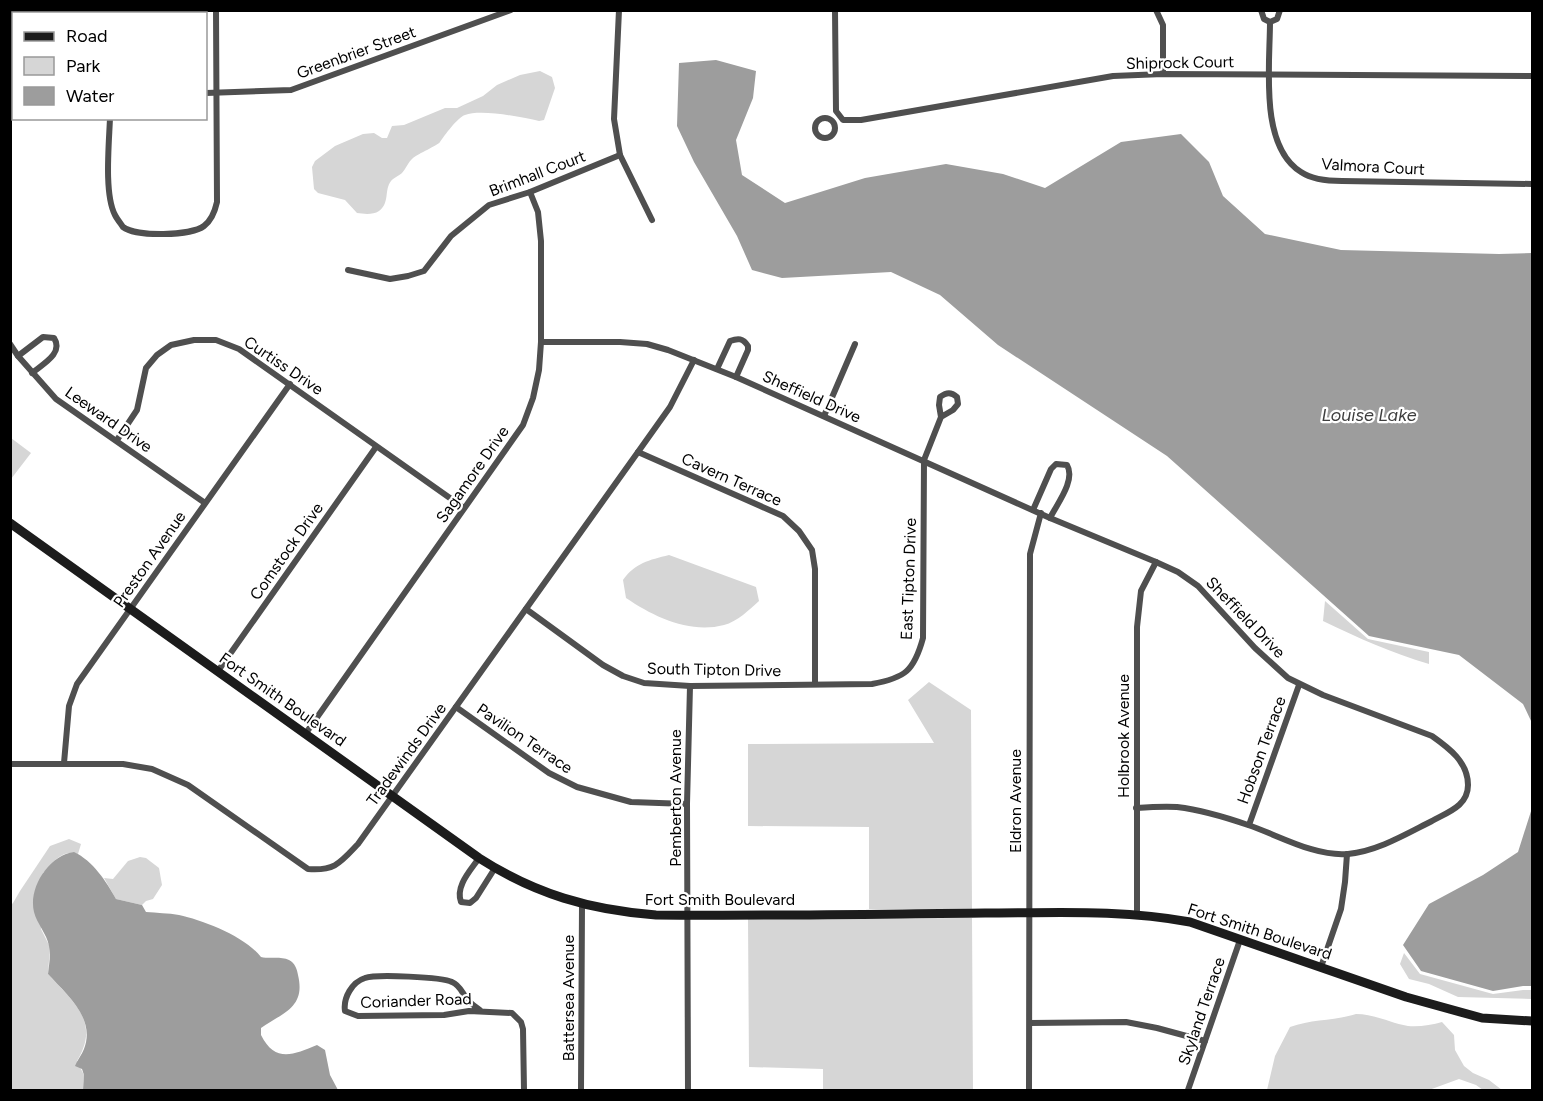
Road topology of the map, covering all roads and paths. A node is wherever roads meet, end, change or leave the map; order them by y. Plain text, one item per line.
1 (216, 10) edge
2 (511, 10) edge
3 (619, 10) edge
4 (835, 10) edge
5 (1156, 10) edge
6 (1262, 10) edge
7 (1280, 10) edge
8 (1270, 22) junction
9 (1163, 74) junction
10 (1270, 75) junction
11 (1533, 76) edge
12 (217, 92) junction
13 (207, 93) edge
14 (838, 113) junction
15 (110, 120) edge
16 (832, 122) dead end
17 (620, 155) junction
18 (1533, 184) edge
19 (530, 192) junction
20 (652, 220) dead end
21 (348, 270) dead end
22 (541, 342) junction
23 (10, 344) edge
24 (855, 344) dead end
25 (18, 356) junction
26 (694, 360) junction
27 (717, 369) junction
28 (32, 373) junction
29 (736, 377) junction
30 (290, 384) junction
31 (824, 416) junction
32 (941, 417) dead end
33 (117, 440) junction
34 (376, 447) junction
35 (638, 452) junction
36 (924, 460) junction
37 (205, 503) junction
38 (464, 508) junction
39 (1033, 510) junction
40 (1041, 513) junction
41 (1050, 518) junction
42 (10, 523) edge
43 (1156, 562) junction
44 (131, 609) junction
45 (526, 609) junction
46 (218, 671) junction
47 (815, 684) junction
48 (1299, 685) junction
49 (690, 686) junction
50 (456, 707) junction
51 (306, 733) junction
52 (64, 763) junction
53 (10, 764) edge
54 (392, 795) junction
55 (687, 804) junction
56 (1136, 808) junction
57 (1249, 825) junction
58 (1347, 854) junction
59 (479, 858) junction
60 (495, 868) junction
61 (582, 905) junction
62 (1028, 913) junction
63 (1137, 914) junction
64 (689, 915) junction
65 (1240, 940) junction
66 (1321, 966) junction
67 (481, 1011) junction
68 (1533, 1021) edge
69 (1030, 1023) junction
70 (1205, 1041) junction
71 (524, 1090) edge
72 (582, 1090) edge
73 (688, 1090) edge
74 (1029, 1090) edge
75 (1188, 1090) edge

1 - 12 street
2 - 12 street, Greenbrier Street
3 - 17 street
4 - 14 street
5 - 9 street
6 - 8 street
7 - 8 street
8 - 10 street, Valmora Court
9 - 10 street, Shiprock Court
9 - 14 street, Shiprock Court
10 - 11 street, Shiprock Court
10 - 18 street, Valmora Court
12 - 13 street, Greenbrier Street
12 - 15 street
14 - 16 street
17 - 19 street, Brimhall Court
17 - 20 street
19 - 21 street, Brimhall Court
19 - 22 street, Sagamore Drive
22 - 26 street, Sheffield Drive
22 - 38 street, Sagamore Drive
23 - 25 street, Leeward Drive
24 - 31 street
25 - 28 street, Leeward Drive
25 - 28 street
26 - 27 street, Sheffield Drive
26 - 35 street, Tradewinds Drive
27 - 29 street, Sheffield Drive
27 - 29 street
28 - 33 street, Leeward Drive
29 - 31 street, Sheffield Drive
30 - 33 street, Curtiss Drive
30 - 34 street, Curtiss Drive
30 - 37 street, Preston Avenue
31 - 36 street, Sheffield Drive
32 - 36 street
33 - 37 street, Leeward Drive
34 - 38 street, Curtiss Drive
34 - 46 street, Comstock Drive
35 - 45 street, Tradewinds Drive
35 - 47 street, Cavern Terrace
36 - 39 street, Sheffield Drive
36 - 47 street, East Tipton Drive
37 - 44 street, Preston Avenue
38 - 51 street, Sagamore Drive
39 - 40 street, Sheffield Drive
39 - 41 street
40 - 41 street, Sheffield Drive
40 - 62 street, Eldron Avenue
41 - 43 street, Sheffield Drive
42 - 44 street, Fort Smith Boulevard
43 - 48 street, Sheffield Drive
43 - 56 street, Holbrook Avenue
44 - 46 street, Fort Smith Boulevard
44 - 52 street, Preston Avenue
45 - 49 street, South Tipton Drive
45 - 50 street, Tradewinds Drive
46 - 51 street, Fort Smith Boulevard
47 - 49 street, South Tipton Drive
48 - 57 street, Hobson Terrace
48 - 58 street, Sheffield Drive
49 - 55 street, Pemberton Avenue
50 - 54 street, Tradewinds Drive
50 - 55 street, Pavilion Terrace
51 - 54 street, Fort Smith Boulevard
52 - 53 street, Tradewinds Drive
52 - 54 street, Tradewinds Drive
54 - 59 street, Fort Smith Boulevard
55 - 64 street, Pemberton Avenue
56 - 57 street, Sheffield Drive
56 - 63 street, Holbrook Avenue
57 - 58 street, Sheffield Drive
58 - 66 street
59 - 60 street, Fort Smith Boulevard
59 - 60 street
60 - 61 street, Fort Smith Boulevard
61 - 64 street, Fort Smith Boulevard
61 - 72 street, Battersea Avenue
62 - 63 street, Fort Smith Boulevard
62 - 64 street, Fort Smith Boulevard
62 - 69 street, Eldron Avenue
63 - 65 street, Fort Smith Boulevard
64 - 73 street, Pemberton Avenue
65 - 66 street, Fort Smith Boulevard
65 - 70 street, Skyland Terrace
66 - 68 street, Fort Smith Boulevard
67 - 67 street, Coriander Road
67 - 71 street, Coriander Road
69 - 70 street
69 - 74 street, Eldron Avenue
70 - 75 street, Skyland Terrace

